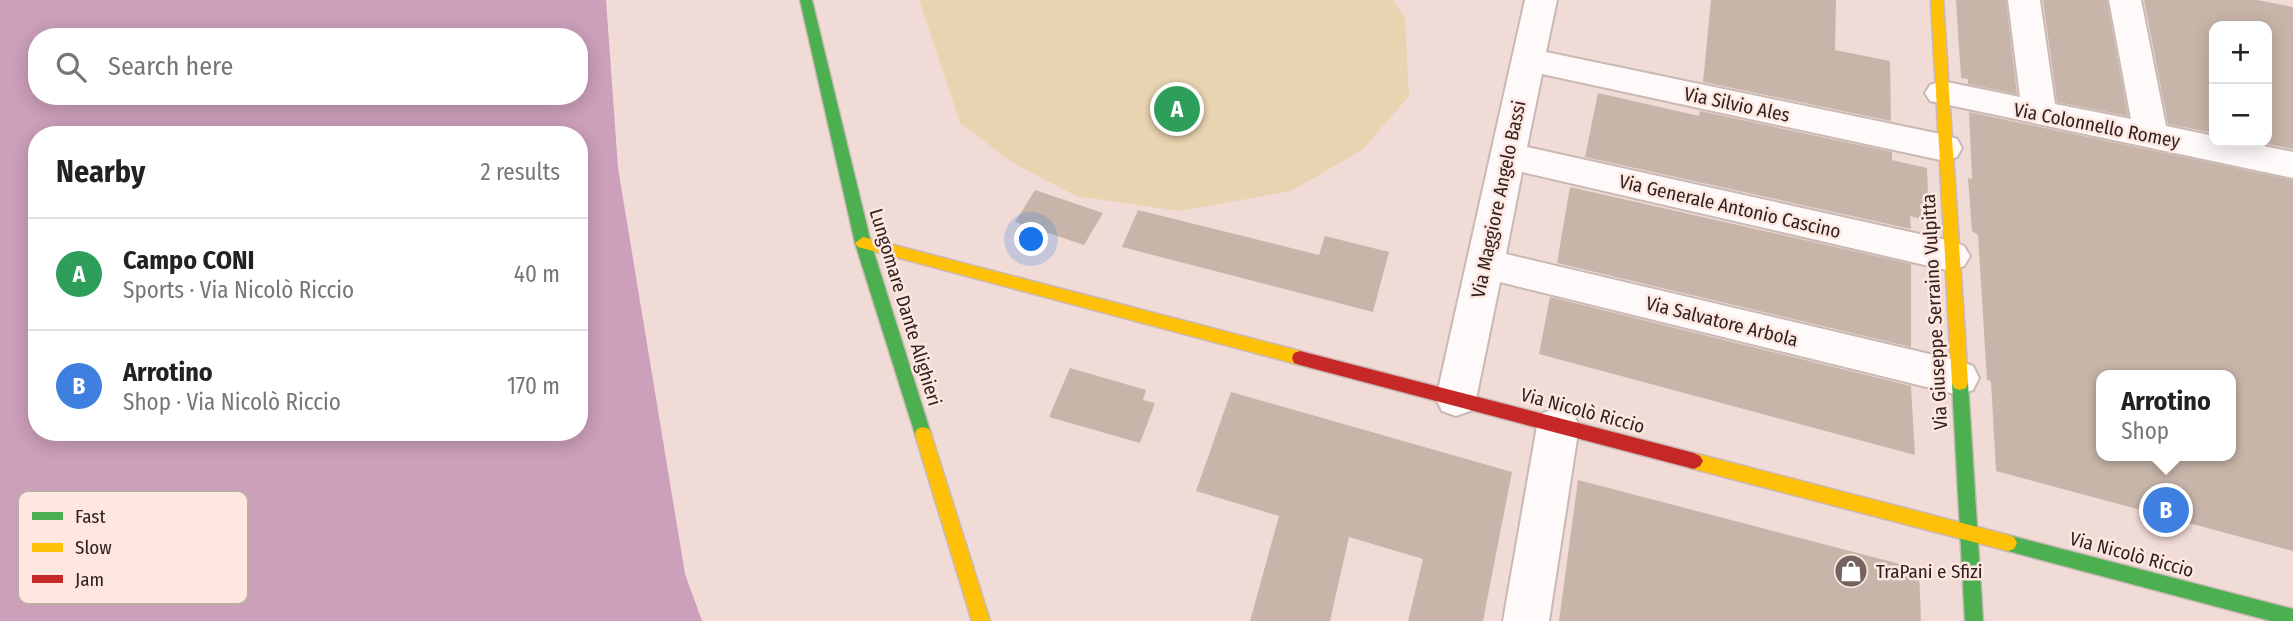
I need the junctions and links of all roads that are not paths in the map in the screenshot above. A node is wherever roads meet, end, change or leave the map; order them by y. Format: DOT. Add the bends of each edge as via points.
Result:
graph roads {
  1 [pos="806,0"];
  2 [pos="1541,0"];
  3 [pos="1937,0"];
  4 [pos="2024,0"];
  5 [pos="2125,0"];
  6 [pos="1528,60"];
  7 [pos="1942,93"];
  8 [pos="2039,113"];
  9 [pos="2151,136"];
  10 [pos="1945,148"];
  11 [pos="1508,156"];
  12 [pos="2293,165"];
  13 [pos="863,243"];
  14 [pos="1951,256"];
  15 [pos="1485,264"];
  16 [pos="1959,378"];
  17 [pos="1456,399"];
  18 [pos="1558,425"];
  19 [pos="1968,533"];
  20 [pos="2293,618"];
  21 [pos="981,621"];
  22 [pos="1526,621"];
  23 [pos="1974,621"];
  1 -- 13 [label="street, Lungomare Dante Alighieri"];
  2 -- 6 [label="street, Via Maggiore Angelo Bassi"];
  3 -- 7 [label="street, Via Giuseppe Serraino Vulpitta"];
  4 -- 8 [label="street"];
  5 -- 9 [label="street"];
  6 -- 10 [label="street, Via Silvio Ales"];
  6 -- 11 [label="street, Via Maggiore Angelo Bassi"];
  7 -- 8 [label="street, Via Colonnello Romey"];
  7 -- 10 [label="street, Via Giuseppe Serraino Vulpitta"];
  8 -- 9 [label="street, Via Colonnello Romey"];
  9 -- 12 [label="street, Via Colonnello Romey"];
  10 -- 14 [label="street, Via Giuseppe Serraino Vulpitta"];
  11 -- 14 [label="street, Via Generale Antonio Cascino"];
  11 -- 15 [label="street, Via Maggiore Angelo Bassi"];
  13 -- 17 [label="street, Via Nicolò Riccio"];
  13 -- 21 [label="street, Lungomare Dante Alighieri"];
  14 -- 16 [label="street, Via Giuseppe Serraino Vulpitta"];
  15 -- 16 [label="street, Via Salvatore Arbola"];
  15 -- 17 [label="street, Via Maggiore Angelo Bassi"];
  16 -- 19 [label="street, Via Giuseppe Serraino Vulpitta"];
  17 -- 18 [label="street, Via Nicolò Riccio"];
  18 -- 19 [label="street, Via Nicolò Riccio"];
  18 -- 22 [label="street"];
  19 -- 20 [label="street, Via Nicolò Riccio"];
  19 -- 23 [label="street, Via Giuseppe Serraino Vulpitta"];
}
